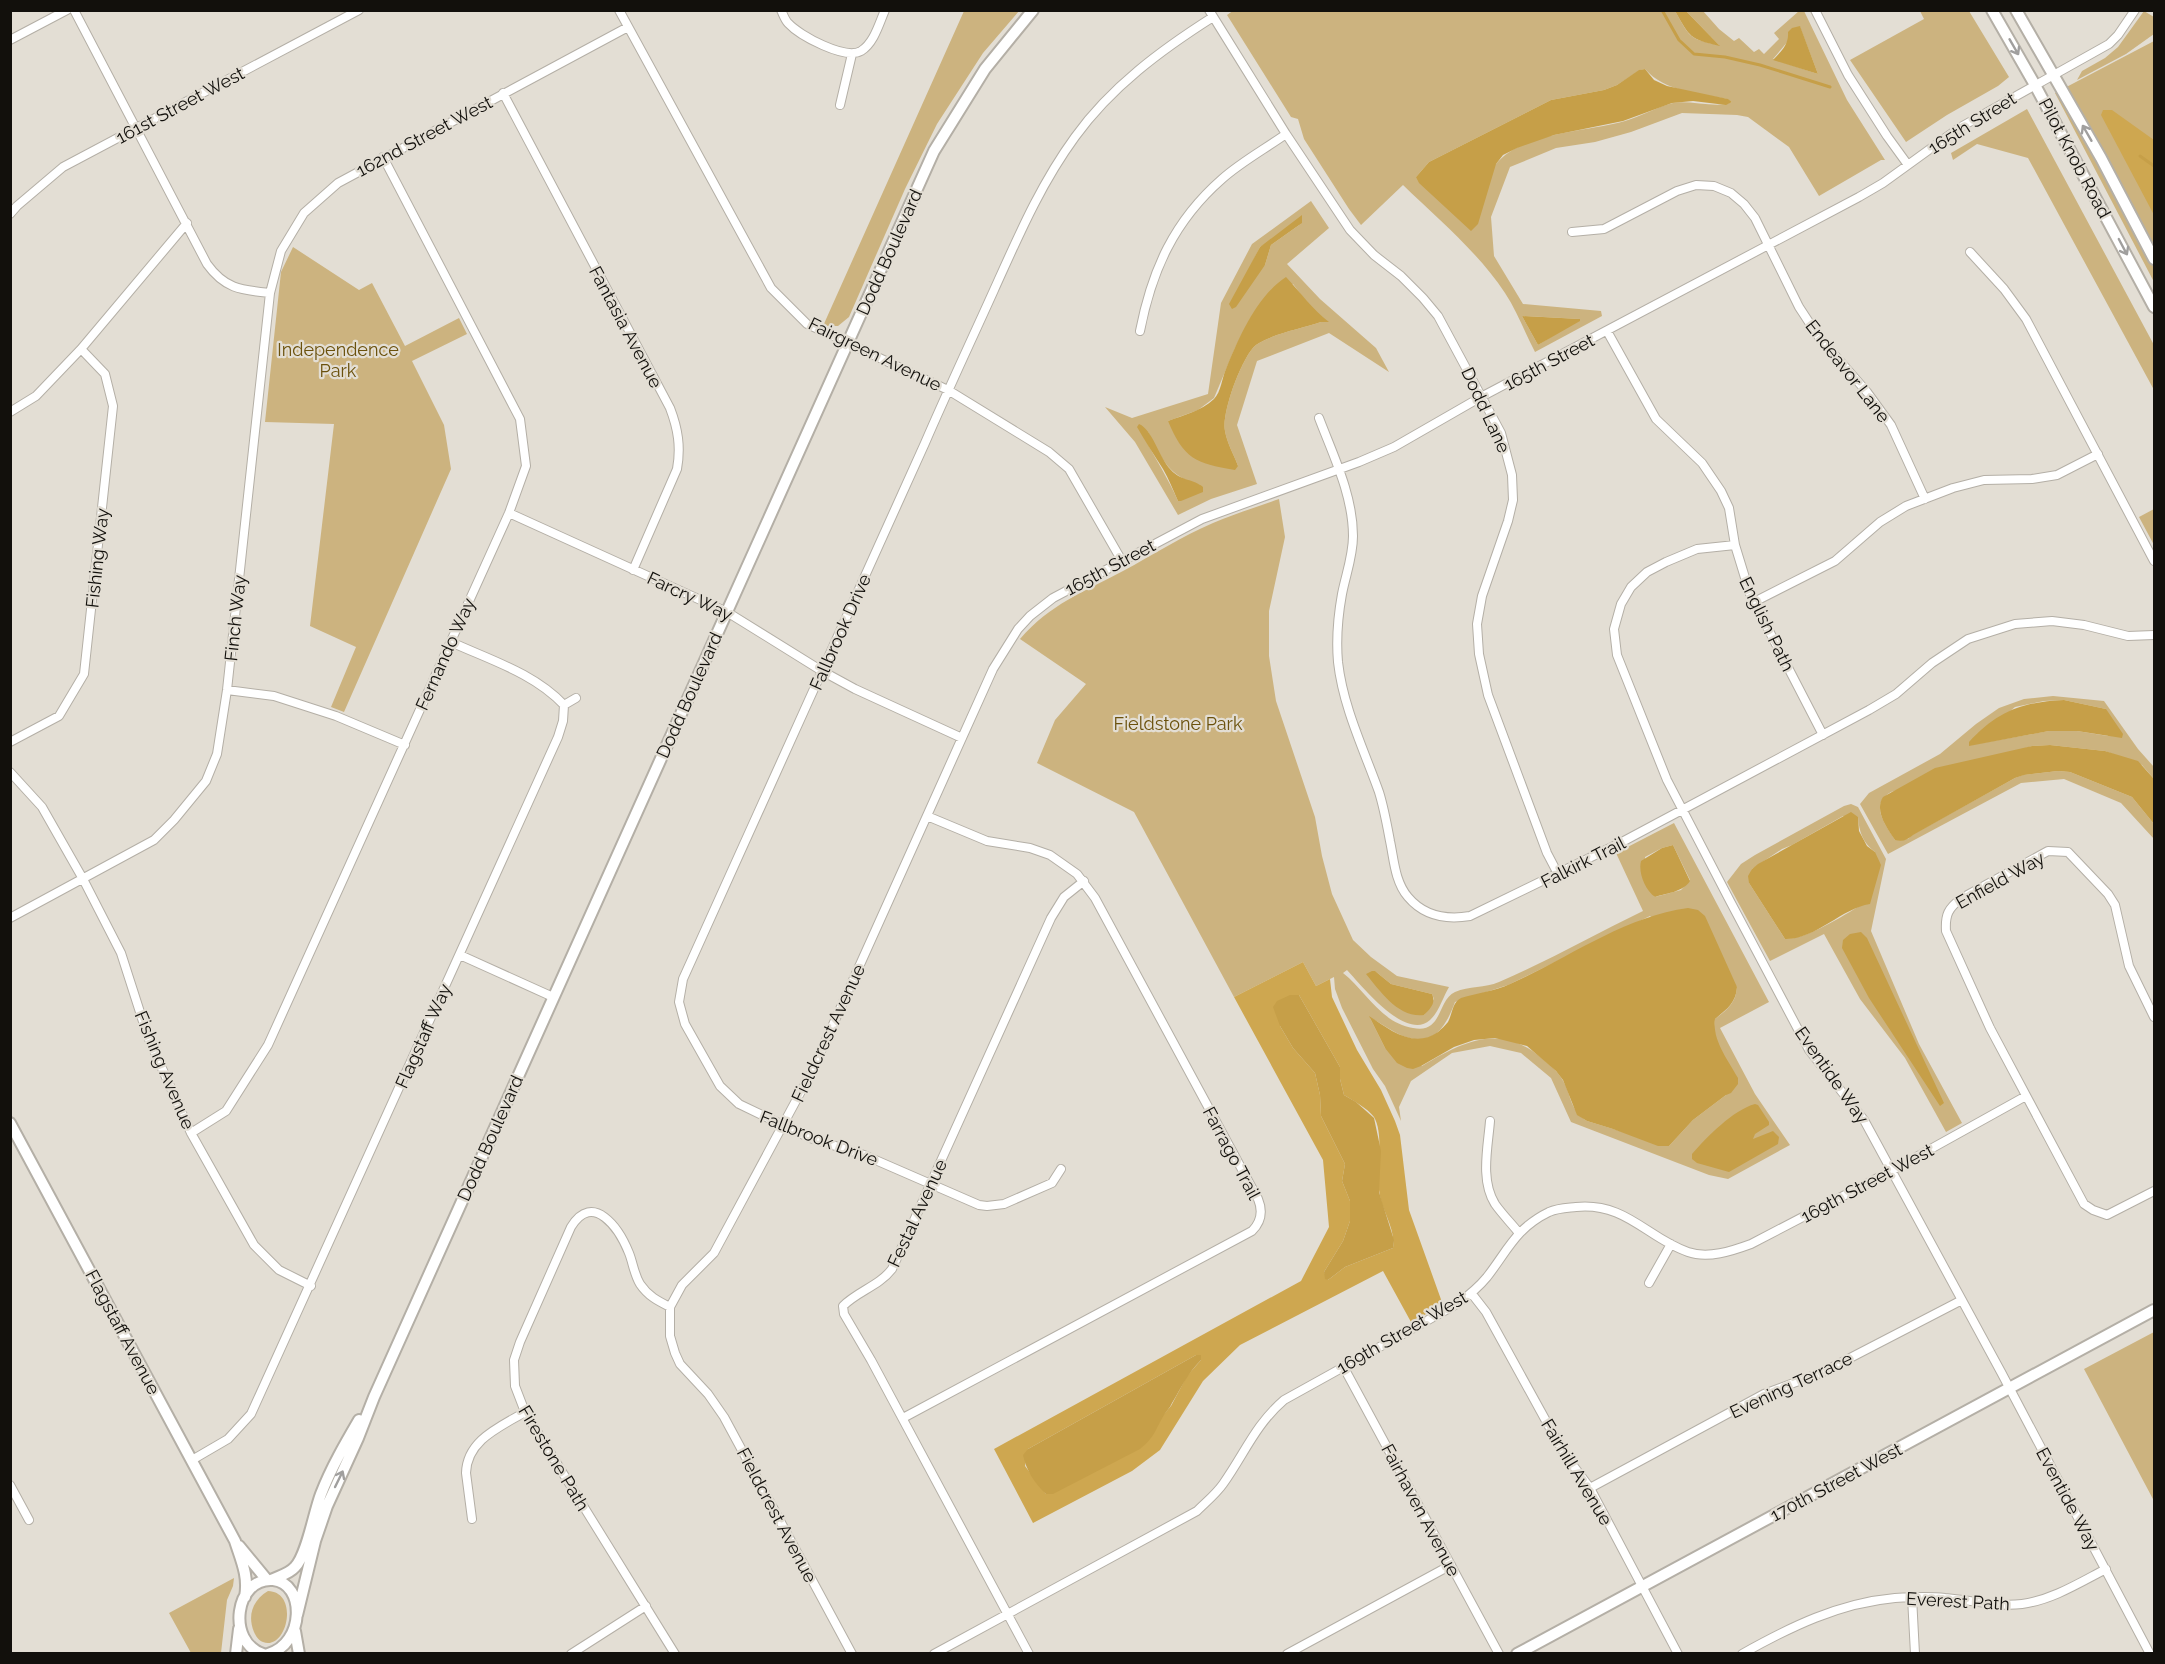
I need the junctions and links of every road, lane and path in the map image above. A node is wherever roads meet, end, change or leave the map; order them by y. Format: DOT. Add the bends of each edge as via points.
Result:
graph roads {
  1 [pos="67,10"];
  2 [pos="74,10"];
  3 [pos="359,10"];
  4 [pos="620,10"];
  5 [pos="781,10"];
  6 [pos="885,10"];
  7 [pos="1034,10"];
  8 [pos="1815,10"];
  9 [pos="1992,10"];
  10 [pos="2016,10"];
  11 [pos="2135,10"];
  12 [pos="1211,14"];
  13 [pos="628,27"];
  14 [pos="10,40"];
  15 [pos="852,54"];
  16 [pos="2053,75"];
  17 [pos="2036,84"];
  18 [pos="503,93"];
  19 [pos="840,105"];
  20 [pos="136,128"];
  21 [pos="1286,134"];
  22 [pos="383,157"];
  23 [pos="1908,165"];
  24 [pos="10,214"];
  25 [pos="187,224"];
  26 [pos="1572,232"];
  27 [pos="1768,245"];
  28 [pos="1970,252"];
  29 [pos="2154,259"];
  30 [pos="270,293"];
  31 [pos="2154,307"];
  32 [pos="1140,331"];
  33 [pos="1607,331"];
  34 [pos="848,344"];
  35 [pos="81,349"];
  36 [pos="948,390"];
  37 [pos="1481,397"];
  38 [pos="10,412"];
  39 [pos="1319,418"];
  40 [pos="2098,454"];
  41 [pos="1338,470"];
  42 [pos="1925,499"];
  43 [pos="509,513"];
  44 [pos="1736,545"];
  45 [pos="1122,561"];
  46 [pos="2154,561"];
  47 [pos="633,570"];
  48 [pos="1754,602"];
  49 [pos="727,612"];
  50 [pos="1030,616"];
  51 [pos="2154,635"];
  52 [pos="451,642"];
  53 [pos="822,671"];
  54 [pos="227,690"];
  55 [pos="576,698"];
  56 [pos="564,705"];
  57 [pos="1823,735"];
  58 [pos="962,738"];
  59 [pos="10,742"];
  60 [pos="405,745"];
  61 [pos="10,772"];
  62 [pos="1682,810"];
  63 [pos="927,816"];
  64 [pos="1558,874"];
  65 [pos="83,879"];
  66 [pos="1084,881"];
  67 [pos="10,918"];
  68 [pos="460,955"];
  69 [pos="553,997"];
  70 [pos="2154,1017"];
  71 [pos="2026,1096"];
  72 [pos="1490,1121"];
  73 [pos="10,1123"];
  74 [pos="783,1126"];
  75 [pos="191,1133"];
  76 [pos="1061,1169"];
  77 [pos="1891,1171"];
  78 [pos="931,1185"];
  79 [pos="2154,1191"];
  80 [pos="1519,1233"];
  81 [pos="1671,1244"];
  82 [pos="1649,1283"];
  83 [pos="311,1286"];
  84 [pos="1472,1293"];
  85 [pos="1962,1300"];
  86 [pos="670,1307"];
  87 [pos="2154,1310"];
  88 [pos="1343,1366"];
  89 [pos="2010,1388"];
  90 [pos="374,1397"];
  91 [pos="525,1412"];
  92 [pos="903,1418"];
  93 [pos="192,1460"];
  94 [pos="10,1485"];
  95 [pos="1590,1488"];
  96 [pos="472,1519"];
  97 [pos="29,1520"];
  98 [pos="235,1541"];
  99 [pos="1451,1565"];
  100 [pos="2106,1569"];
  101 [pos="269,1580"];
  102 [pos="1642,1586"];
  103 [pos="245,1597"];
  104 [pos="1912,1597"];
  105 [pos="646,1606"];
  106 [pos="1008,1614"];
  107 [pos="297,1615"];
  108 [pos="240,1626"];
  109 [pos="295,1631"];
  110 [pos="236,1653"];
  111 [pos="263,1653"];
  112 [pos="273,1653"];
  113 [pos="299,1653"];
  114 [pos="571,1653"];
  115 [pos="675,1653"];
  116 [pos="852,1653"];
  117 [pos="934,1653"];
  118 [pos="1029,1653"];
  119 [pos="1287,1653"];
  120 [pos="1499,1653"];
  121 [pos="1517,1653"];
  122 [pos="1678,1653"];
  123 [pos="1742,1653"];
  124 [pos="1915,1653"];
  125 [pos="2150,1653"];
  1 -- 14 [label="street"];
  2 -- 20 [label="street"];
  3 -- 20 [label="street, 161st Street West"];
  4 -- 13 [label="street, Fairgreen Avenue"];
  5 -- 15 [label="street" via="788,23 808,37 841,53"];
  6 -- 15 [label="street" via="872,40"];
  7 -- 34 [label="street, Dodd Boulevard" via="985,69 934,150"];
  8 -- 23 [label="street" via="1848,75"];
  9 -- 17 [label="street, Pilot Knob Road, one-way"];
  10 -- 16 [label="street, Pilot Knob Road"];
  11 -- 16 [label="street, 165th Street" via="2109,44"];
  12 -- 21 [label="street, Dodd Lane"];
  12 -- 36 [label="street, Fallbrook Drive" via="1137,70 1076,136 1026,218"];
  13 -- 18 [label="street, 162nd Street West"];
  13 -- 34 [label="street, Fairgreen Avenue" via="771,288 807,324"];
  15 -- 19 [label="street"];
  16 -- 17 [label="street, 165th Street"];
  29 -- 16 [label="street, Pilot Knob Road, one-way"];
  17 -- 23 [label="street, 165th Street" via="1959,128"];
  17 -- 31 [label="street, Pilot Knob Road, one-way"];
  18 -- 22 [label="street, 162nd Street West"];
  18 -- 47 [label="street, Fantasia Avenue" via="670,408 678,433 677,469"];
  20 -- 24 [label="street, 161st Street West" via="63,166"];
  20 -- 25 [label="street"];
  21 -- 32 [label="street" via="1223,178 1181,225 1152,280"];
  21 -- 37 [label="street, Dodd Lane" via="1350,230 1424,298 1438,316"];
  22 -- 30 [label="street, 162nd Street West" via="338,183 304,213 281,251"];
  22 -- 43 [label="street, Fernando Way" via="520,419 526,466"];
  23 -- 27 [label="street, 165th Street" via="1859,197"];
  25 -- 30 [label="street" via="207,264 223,281 244,290"];
  25 -- 35 [label="street"];
  26 -- 27 [label="street, Endeavor Lane" via="1604,229 1677,191 1696,185 1714,186 1744,204"];
  27 -- 33 [label="street, 165th Street"];
  27 -- 42 [label="street, Endeavor Lane" via="1818,336 1891,425"];
  28 -- 40 [label="street" via="2026,319"];
  30 -- 54 [label="street, Finch Way"];
  33 -- 37 [label="street, 165th Street"];
  33 -- 44 [label="street, English Path" via="1656,419 1702,463 1721,491 1729,508"];
  34 -- 36 [label="street, Fairgreen Avenue"];
  34 -- 49 [label="street, Dodd Boulevard"];
  35 -- 38 [label="street" via="36,396"];
  35 -- 59 [label="street, Fishing Way" via="105,375 113,406 84,674 59,716"];
  36 -- 45 [label="street, Fairgreen Avenue" via="1049,452 1069,470"];
  36 -- 53 [label="street, Fallbrook Drive"];
  37 -- 41 [label="street, 165th Street" via="1394,447"];
  37 -- 64 [label="street, Dodd Lane" via="1507,450 1513,500 1482,596 1477,624 1480,661 1488,695"];
  39 -- 41 [label="street, Falkirk Trail"];
  40 -- 42 [label="street" via="2058,475 1984,480"];
  40 -- 46 [label="street"];
  41 -- 45 [label="street, 165th Street" via="1217,512"];
  41 -- 64 [label="street, Falkirk Trail" via="1350,507 1353,536 1337,627 1338,662 1346,699 1380,795 1402,887 1414,903 1428,912 1454,919 1488,909"];
  42 -- 48 [label="street" via="1880,522 1835,561"];
  43 -- 47 [label="street, Farcry Way"];
  43 -- 52 [label="street, Fernando Way"];
  44 -- 48 [label="street, English Path"];
  44 -- 62 [label="street, Eventide Way" via="1697,549 1647,572 1621,604 1614,629 1617,655"];
  45 -- 50 [label="street, 165th Street" via="1053,598"];
  47 -- 49 [label="street, Farcry Way"];
  48 -- 57 [label="street, English Path"];
  49 -- 53 [label="street, Farcry Way"];
  49 -- 69 [label="street, Dodd Boulevard"];
  50 -- 58 [label="street, Fieldcrest Avenue" via="1000,655"];
  51 -- 57 [label="street, Falkirk Trail" via="2128,636 2052,621 2015,624 1968,639 1896,694"];
  52 -- 56 [label="street" via="538,682"];
  52 -- 60 [label="street, Fernando Way"];
  53 -- 58 [label="street, Farcry Way"];
  53 -- 74 [label="street, Fallbrook Drive" via="683,979 680,996 685,1024 720,1086 739,1104"];
  54 -- 60 [label="street" via="274,696"];
  54 -- 65 [label="street, Finch Way" via="217,754 206,781 154,840"];
  55 -- 56 [label="street"];
  56 -- 68 [label="street, Flagstaff Way" via="558,737"];
  57 -- 62 [label="street, Falkirk Trail"];
  58 -- 63 [label="street, Fieldcrest Avenue"];
  60 -- 75 [label="street, Fernando Way" via="268,1045 226,1111"];
  61 -- 65 [label="street, Fishing Avenue" via="42,807"];
  62 -- 64 [label="street, Falkirk Trail"];
  62 -- 77 [label="street, Eventide Way" via="1809,1050 1864,1120"];
  63 -- 66 [label="street, Farrago Trail" via="987,842 1040,851 1068,866"];
  63 -- 74 [label="street, Fieldcrest Avenue" via="813,1069"];
  65 -- 67 [label="street, Finch Way"];
  65 -- 75 [label="street, Fishing Avenue" via="121,953 148,1037"];
  66 -- 78 [label="street, Festal Avenue" via="1064,897 1051,918"];
  66 -- 92 [label="street, Farrago Trail" via="1258,1199 1260,1219 1252,1231"];
  68 -- 69 [label="street"];
  68 -- 83 [label="street, Flagstaff Way"];
  69 -- 90 [label="street, Dodd Boulevard"];
  70 -- 71 [label="street, Enfield Way" via="2129,966 2115,905 2068,852 2049,851 1962,898 1945,917 1946,931"];
  71 -- 77 [label="street, 169th Street West"];
  71 -- 79 [label="street, Enfield Way" via="2084,1204 2107,1215"];
  72 -- 80 [label="street" via="1486,1173 1489,1190"];
  73 -- 93 [label="street, Flagstaff Avenue"];
  74 -- 78 [label="street, Fallbrook Drive" via="864,1155"];
  74 -- 86 [label="street, Fieldcrest Avenue" via="714,1253 682,1285"];
  75 -- 83 [label="street, Fishing Avenue" via="254,1245 279,1269"];
  76 -- 78 [label="street, Fallbrook Drive" via="1052,1183 996,1206 971,1203"];
  77 -- 81 [label="street, 169th Street West" via="1729,1252 1690,1253"];
  77 -- 85 [label="street, Eventide Way"];
  78 -- 92 [label="street, Festal Avenue" via="892,1269 843,1306"];
  80 -- 81 [label="street, 169th Street West" via="1550,1212 1586,1206 1602,1208 1641,1224"];
  80 -- 84 [label="street, 169th Street West"];
  81 -- 82 [label="street"];
  83 -- 93 [label="street, Flagstaff Way" via="251,1414 228,1439"];
  84 -- 88 [label="street, 169th Street West"];
  84 -- 95 [label="street, Fairhill Avenue" via="1566,1456"];
  85 -- 89 [label="street, Eventide Way"];
  85 -- 95 [label="street, Evening Terrace" via="1823,1372 1764,1394"];
  86 -- 91 [label="street, Firestone Path" via="653,1298 641,1285 628,1251 610,1224 594,1211 582,1214 571,1227 514,1360 514,1386"];
  86 -- 116 [label="street, Fieldcrest Avenue" via="670,1336 680,1364 724,1417"];
  87 -- 89 [label="street, 170th Street West"];
  88 -- 99 [label="street, Fairhaven Avenue"];
  88 -- 106 [label="street, 169th Street West" via="1270,1412 1222,1486 1197,1511"];
  89 -- 100 [label="street, Eventide Way"];
  89 -- 102 [label="street, 170th Street West"];
  90 -- 101 [label="street, Dodd Boulevard" via="331,1471 313,1514 303,1554 289,1572"];
  107 -- 90 [label="street, Dodd Boulevard, one-way" via="327,1506"];
  91 -- 96 [label="street" via="472,1448 465,1473"];
  91 -- 105 [label="street, Firestone Path"];
  92 -- 106 [label="street, Festal Avenue"];
  93 -- 98 [label="street, Flagstaff Avenue"];
  94 -- 97 [label="street"];
  95 -- 102 [label="street, Fairhill Avenue"];
  98 -- 101 [label="street, Flagstaff Avenue"];
  98 -- 103 [label="street, Flagstaff Avenue" via="247,1575"];
  99 -- 119 [label="street"];
  99 -- 120 [label="street, Fairhaven Avenue"];
  100 -- 104 [label="street, Everest Path" via="2056,1595 2024,1604"];
  100 -- 125 [label="street, Eventide Way"];
  101 -- 103 [label="street, Dodd Boulevard"];
  101 -- 107 [label="street, Flagstaff Avenue" via="281,1582 290,1591"];
  102 -- 121 [label="street, 170th Street West"];
  102 -- 122 [label="street, Fairhill Avenue"];
  103 -- 108 [label="street, Flagstaff Avenue"];
  104 -- 123 [label="street, Everest Path" via="1863,1603 1813,1617"];
  104 -- 124 [label="street"];
  105 -- 114 [label="street"];
  105 -- 115 [label="street, Firestone Path"];
  106 -- 117 [label="street, 169th Street West"];
  106 -- 118 [label="street, Festal Avenue"];
  107 -- 109 [label="street, Dodd Boulevard"];
  108 -- 110 [label="street"];
  108 -- 111 [label="street" via="248,1643"];
  109 -- 112 [label="street"];
  109 -- 113 [label="street"];
}
